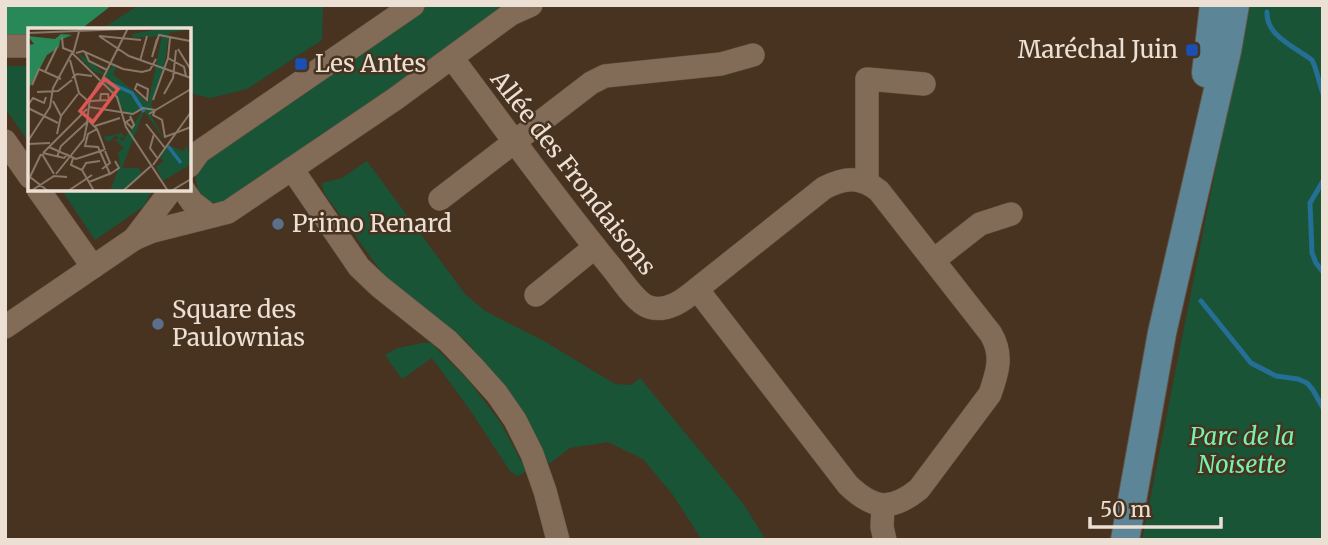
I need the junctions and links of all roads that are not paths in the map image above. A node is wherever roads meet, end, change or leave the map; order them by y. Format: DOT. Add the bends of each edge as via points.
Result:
graph roads {
  1 [pos="413,5"];
  2 [pos="1214,5"];
  3 [pos="1235,5"];
  4 [pos="1244,5"];
  5 [pos="518,8"];
  6 [pos="5,46"];
  7 [pos="28,46"];
  8 [pos="1227,51"];
  9 [pos="753,55"];
  10 [pos="452,58"];
  11 [pos="924,84"];
  12 [pos="5,141"];
  13 [pos="514,142"];
  14 [pos="192,153"];
  15 [pos="292,169"];
  16 [pos="28,174"];
  17 [pos="867,181"];
  18 [pos="39,191"];
  19 [pos="170,191"];
  20 [pos="184,191"];
  21 [pos="440,199"];
  22 [pos="1012,214"];
  23 [pos="210,216"];
  24 [pos="1186,228"];
  25 [pos="134,239"];
  26 [pos="595,247"];
  27 [pos="934,260"];
  28 [pos="93,267"];
  29 [pos="697,289"];
  30 [pos="536,295"];
  31 [pos="5,327"];
  32 [pos="883,506"];
  33 [pos="558,540"];
  34 [pos="885,540"];
  35 [pos="1125,540"];
  1 -- 14 [label="street"];
  2 -- 24 [label="main road"];
  3 -- 8 [label="main road"];
  4 -- 8 [label="main road"];
  5 -- 10 [label="street"];
  6 -- 7 [label="street"];
  8 -- 24 [label="main road"];
  9 -- 13 [label="street" via="721,64 605,76"];
  10 -- 13 [label="street, Allée des Frondaisons"];
  10 -- 15 [label="street"];
  11 -- 17 [label="street" via="867,79"];
  12 -- 16 [label="street"];
  13 -- 21 [label="street"];
  13 -- 26 [label="street, Allée des Frondaisons"];
  15 -- 23 [label="street" via="228,212"];
  15 -- 33 [label="street" via="359,267 448,341 497,394 532,454"];
  17 -- 27 [label="street"];
  17 -- 29 [label="street, Allée des Frondaisons" via="836,182 824,188"];
  18 -- 28 [label="street"];
  19 -- 25 [label="street"];
  20 -- 23 [label="street"];
  22 -- 27 [label="street" via="980,223"];
  23 -- 25 [label="street"];
  24 -- 35 [label="main road"];
  25 -- 28 [label="street"];
  26 -- 29 [label="street, Allée des Frondaisons" via="648,307 675,305"];
  26 -- 30 [label="street"];
  27 -- 32 [label="street" via="991,334 999,352 998,366 989,394 919,489 909,498"];
  28 -- 31 [label="street"];
  29 -- 32 [label="street" via="848,485 870,503"];
  32 -- 34 [label="street"];
}
